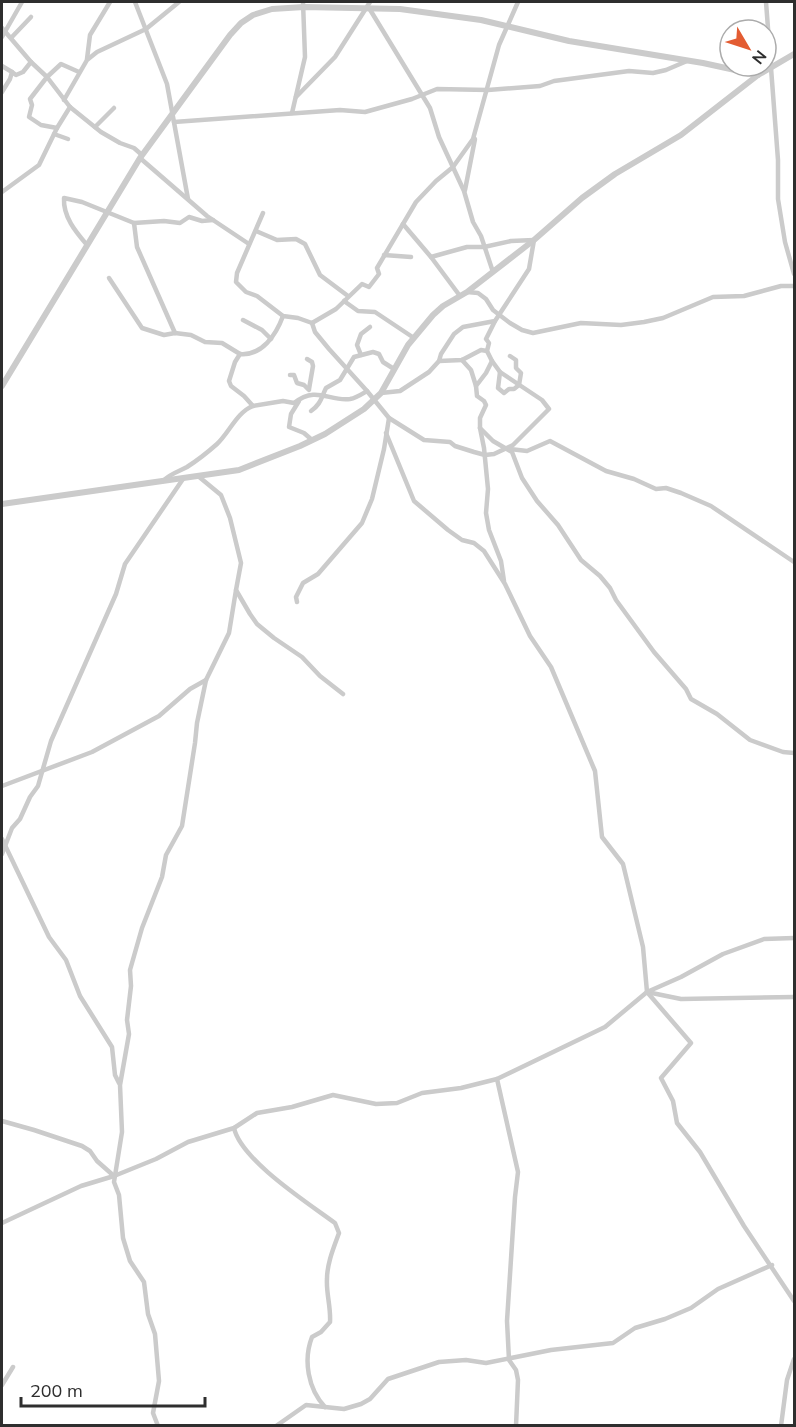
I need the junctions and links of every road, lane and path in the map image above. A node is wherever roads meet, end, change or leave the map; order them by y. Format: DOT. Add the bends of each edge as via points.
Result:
graph roads {
  1 [pos="22,2"];
  2 [pos="110,2"];
  3 [pos="135,2"];
  4 [pos="179,2"];
  5 [pos="518,2"];
  6 [pos="766,2"];
  7 [pos="304,4"];
  8 [pos="369,6"];
  9 [pos="31,17"];
  10 [pos="767,18"];
  11 [pos="507,27"];
  12 [pos="146,29"];
  13 [pos="3,32"];
  14 [pos="11,38"];
  15 [pos="794,55"];
  16 [pos="87,60"];
  17 [pos="687,61"];
  18 [pos="30,62"];
  19 [pos="778,64"];
  20 [pos="2,66"];
  21 [pos="718,67"];
  22 [pos="12,72"];
  23 [pos="79,72"];
  24 [pos="47,77"];
  25 [pos="754,78"];
  26 [pos="771,78"];
  27 [pos="487,90"];
  28 [pos="2,92"];
  29 [pos="422,95"];
  30 [pos="296,97"];
  31 [pos="64,100"];
  32 [pos="70,107"];
  33 [pos="114,108"];
  34 [pos="173,113"];
  35 [pos="292,113"];
  36 [pos="174,122"];
  37 [pos="95,127"];
  38 [pos="57,128"];
  39 [pos="477,128"];
  40 [pos="54,134"];
  41 [pos="68,139"];
  42 [pos="141,156"];
  43 [pos="453,167"];
  44 [pos="464,191"];
  45 [pos="2,192"];
  46 [pos="188,199"];
  47 [pos="108,211"];
  48 [pos="263,213"];
  49 [pos="213,220"];
  50 [pos="134,223"];
  51 [pos="403,224"];
  52 [pos="256,231"];
  53 [pos="534,240"];
  54 [pos="249,244"];
  55 [pos="87,245"];
  56 [pos="484,248"];
  57 [pos="384,255"];
  58 [pos="411,257"];
  59 [pos="431,257"];
  60 [pos="493,272"];
  61 [pos="795,274"];
  62 [pos="109,278"];
  63 [pos="795,286"];
  64 [pos="467,292"];
  65 [pos="460,296"];
  66 [pos="346,298"];
  67 [pos="499,314"];
  68 [pos="284,316"];
  69 [pos="243,320"];
  70 [pos="495,321"];
  71 [pos="312,322"];
  72 [pos="370,327"];
  73 [pos="175,333"];
  74 [pos="414,338"];
  75 [pos="271,339"];
  76 [pos="487,351"];
  77 [pos="240,354"];
  78 [pos="361,355"];
  79 [pos="510,356"];
  80 [pos="307,359"];
  81 [pos="462,360"];
  82 [pos="440,361"];
  83 [pos="492,361"];
  84 [pos="347,369"];
  85 [pos="394,369"];
  86 [pos="500,372"];
  87 [pos="290,375"];
  88 [pos="519,385"];
  89 [pos="2,386"];
  90 [pos="476,386"];
  91 [pos="309,389"];
  92 [pos="368,391"];
  93 [pos="381,393"];
  94 [pos="312,395"];
  95 [pos="323,395"];
  96 [pos="300,398"];
  97 [pos="375,400"];
  98 [pos="253,406"];
  99 [pos="310,411"];
  100 [pos="389,418"];
  101 [pos="480,428"];
  102 [pos="386,434"];
  103 [pos="312,440"];
  104 [pos="507,449"];
  105 [pos="485,455"];
  106 [pos="198,476"];
  107 [pos="183,479"];
  108 [pos="163,482"];
  109 [pos="2,504"];
  110 [pos="795,562"];
  111 [pos="505,584"];
  112 [pos="236,590"];
  113 [pos="297,602"];
  114 [pos="206,680"];
  115 [pos="343,694"];
  116 [pos="795,753"];
  117 [pos="43,772"];
  118 [pos="2,786"];
  119 [pos="2,839"];
  120 [pos="4,846"];
  121 [pos="2,854"];
  122 [pos="795,938"];
  123 [pos="646,992"];
  124 [pos="795,997"];
  125 [pos="497,1079"];
  126 [pos="120,1085"];
  127 [pos="2,1121"];
  128 [pos="234,1128"];
  129 [pos="114,1176"];
  130 [pos="2,1223"];
  131 [pos="772,1266"];
  132 [pos="795,1301"];
  133 [pos="795,1359"];
  134 [pos="509,1360"];
  135 [pos="13,1367"];
  136 [pos="2,1385"];
  137 [pos="326,1407"];
  138 [pos="158,1425"];
  139 [pos="276,1425"];
  140 [pos="516,1425"];
  141 [pos="781,1425"];
  1 -- 13 [label="street"];
  2 -- 16 [label="street" via="90,35"];
  3 -- 12 [label="street"];
  4 -- 12 [label="street"];
  5 -- 11 [label="street"];
  6 -- 10 [label="street"];
  7 -- 8 [label="street"];
  7 -- 30 [label="street" via="305,57"];
  7 -- 34 [label="street" via="272,9 241,23"];
  8 -- 11 [label="street" via="481,20"];
  8 -- 29 [label="street"];
  8 -- 30 [label="street" via="335,57"];
  9 -- 14 [label="street"];
  11 -- 17 [label="street"];
  11 -- 27 [label="street"];
  12 -- 16 [label="street"];
  12 -- 34 [label="street" via="167,84"];
  13 -- 14 [label="street"];
  14 -- 18 [label="street"];
  15 -- 19 [label="street"];
  16 -- 23 [label="street"];
  17 -- 21 [label="street"];
  17 -- 27 [label="street" via="653,73 629,71 540,86"];
  18 -- 22 [label="street" via="20,75"];
  18 -- 24 [label="street"];
  20 -- 22 [label="street"];
  22 -- 28 [label="street"];
  23 -- 24 [label="street" via="62,64"];
  23 -- 31 [label="street"];
  24 -- 31 [label="street"];
  24 -- 38 [label="street" via="30,99 29,117 41,125"];
  25 -- 53 [label="street" via="681,135 586,194"];
  26 -- 61 [label="street" via="780,220"];
  27 -- 29 [label="street" via="437,89"];
  27 -- 39 [label="street"];
  29 -- 35 [label="street" via="365,112"];
  29 -- 43 [label="street"];
  30 -- 35 [label="street"];
  31 -- 32 [label="street"];
  32 -- 37 [label="street"];
  32 -- 38 [label="street"];
  33 -- 37 [label="street"];
  34 -- 36 [label="street"];
  34 -- 42 [label="street"];
  35 -- 36 [label="street"];
  36 -- 46 [label="street"];
  37 -- 42 [label="street" via="134,148"];
  38 -- 40 [label="street"];
  39 -- 43 [label="street"];
  39 -- 44 [label="street"];
  40 -- 41 [label="street"];
  40 -- 45 [label="street" via="39,165"];
  42 -- 46 [label="street"];
  42 -- 47 [label="street"];
  43 -- 44 [label="street"];
  43 -- 51 [label="street" via="416,202"];
  44 -- 56 [label="street"];
  46 -- 49 [label="street"];
  47 -- 50 [label="street"];
  47 -- 55 [label="street"];
  47 -- 55 [label="street" via="64,198 71,226"];
  48 -- 52 [label="street"];
  49 -- 50 [label="street" via="189,217 180,223"];
  49 -- 54 [label="street"];
  50 -- 73 [label="street" via="137,247"];
  51 -- 57 [label="street"];
  51 -- 59 [label="street"];
  52 -- 54 [label="street"];
  52 -- 66 [label="street" via="277,240 296,239 305,244 320,275"];
  53 -- 56 [label="street"];
  53 -- 60 [label="street"];
  53 -- 67 [label="street" via="529,268"];
  54 -- 68 [label="street" via="236,282"];
  55 -- 89 [label="street"];
  56 -- 59 [label="street" via="467,247"];
  56 -- 60 [label="street"];
  57 -- 58 [label="street"];
  57 -- 66 [label="street" via="377,268 379,274 369,287 362,284"];
  59 -- 65 [label="street"];
  60 -- 64 [label="street"];
  62 -- 73 [label="street" via="142,328 165,335"];
  63 -- 67 [label="street" via="744,296 713,297 663,318 621,325 581,323 533,333"];
  64 -- 65 [label="street"];
  64 -- 67 [label="street" via="481,295"];
  65 -- 74 [label="street" via="433,315"];
  66 -- 71 [label="street" via="336,309"];
  66 -- 74 [label="street" via="358,311 375,312"];
  67 -- 70 [label="street"];
  68 -- 71 [label="street"];
  68 -- 75 [label="street"];
  69 -- 75 [label="street"];
  70 -- 76 [label="street" via="486,339"];
  70 -- 82 [label="street" via="463,327 454,334"];
  71 -- 84 [label="street" via="315,332"];
  72 -- 78 [label="street" via="357,345"];
  73 -- 77 [label="street" via="222,344"];
  74 -- 85 [label="street"];
  75 -- 77 [label="street" via="262,348"];
  76 -- 81 [label="street"];
  76 -- 83 [label="street"];
  77 -- 98 [label="street" via="229,381"];
  78 -- 84 [label="street" via="351,360"];
  78 -- 85 [label="street" via="379,354"];
  79 -- 88 [label="street" via="521,373"];
  80 -- 91 [label="street" via="313,366"];
  81 -- 82 [label="street"];
  81 -- 90 [label="street" via="471,370"];
  82 -- 93 [label="street" via="400,391"];
  83 -- 86 [label="street"];
  83 -- 90 [label="street"];
  84 -- 92 [label="street"];
  84 -- 95 [label="street"];
  85 -- 93 [label="street"];
  86 -- 88 [label="street"];
  86 -- 88 [label="street" via="500,392"];
  87 -- 91 [label="street"];
  88 -- 104 [label="street" via="549,409"];
  90 -- 101 [label="street" via="477,396 486,402"];
  91 -- 94 [label="street"];
  92 -- 95 [label="street" via="347,399"];
  92 -- 97 [label="street"];
  93 -- 97 [label="street"];
  94 -- 95 [label="street"];
  94 -- 96 [label="street"];
  95 -- 99 [label="street"];
  96 -- 98 [label="street" via="294,403"];
  96 -- 103 [label="street" via="289,427"];
  97 -- 100 [label="street"];
  97 -- 103 [label="street"];
  98 -- 108 [label="street" via="206,454"];
  100 -- 102 [label="street"];
  100 -- 105 [label="street" via="424,440 450,442"];
  101 -- 104 [label="street"];
  101 -- 105 [label="street"];
  102 -- 111 [label="street" via="414,501 462,540 484,551"];
  102 -- 113 [label="street" via="372,499 362,523 318,574 303,584"];
  103 -- 106 [label="street" via="239,470"];
  104 -- 105 [label="street"];
  104 -- 110 [label="street" via="527,451 550,441 606,471 711,506"];
  104 -- 116 [label="street" via="537,501 581,560 605,582 691,699 750,740"];
  105 -- 111 [label="street" via="488,522"];
  106 -- 107 [label="street"];
  106 -- 112 [label="street" via="220,495 230,518 241,563"];
  107 -- 108 [label="street"];
  107 -- 117 [label="street" via="125,564 116,594 51,741"];
  108 -- 109 [label="street"];
  111 -- 123 [label="street" via="530,636 551,667 595,771 602,837 623,864 644,947"];
  112 -- 114 [label="street" via="229,633"];
  112 -- 115 [label="street" via="257,624"];
  114 -- 117 [label="street" via="159,716 92,752"];
  114 -- 126 [label="street" via="182,826 166,855 130,970 129,1034"];
  117 -- 118 [label="street"];
  117 -- 120 [label="street"];
  119 -- 120 [label="street"];
  120 -- 121 [label="street"];
  120 -- 126 [label="street" via="49,937 66,960 80,996 112,1047"];
  122 -- 123 [label="street" via="764,939"];
  123 -- 124 [label="street" via="681,999"];
  123 -- 125 [label="street" via="605,1027"];
  123 -- 131 [label="street" via="691,1042 661,1078 673,1101 677,1123 700,1152"];
  125 -- 128 [label="street" via="422,1093 398,1103 376,1104 333,1095 257,1113"];
  125 -- 134 [label="street" via="518,1172 507,1321"];
  126 -- 129 [label="street" via="122,1132"];
  127 -- 129 [label="street" via="82,1146"];
  128 -- 129 [label="street" via="188,1142"];
  128 -- 137 [label="street" via="236,1137 262,1167 335,1223 339,1233 327,1279 330,1322 312,1337 307,1349 309,1378 317,1398"];
  129 -- 130 [label="street" via="81,1186"];
  129 -- 138 [label="street" via="123,1238 130,1261 144,1282 155,1334 159,1381 153,1413"];
  131 -- 132 [label="street"];
  131 -- 134 [label="street" via="718,1289 691,1308 635,1328 613,1343 551,1350"];
  133 -- 141 [label="street" via="787,1380"];
  134 -- 137 [label="street" via="439,1362 388,1379 361,1404 344,1409"];
  134 -- 140 [label="street" via="518,1380"];
  135 -- 136 [label="street"];
  137 -- 139 [label="street" via="306,1405"];
}
